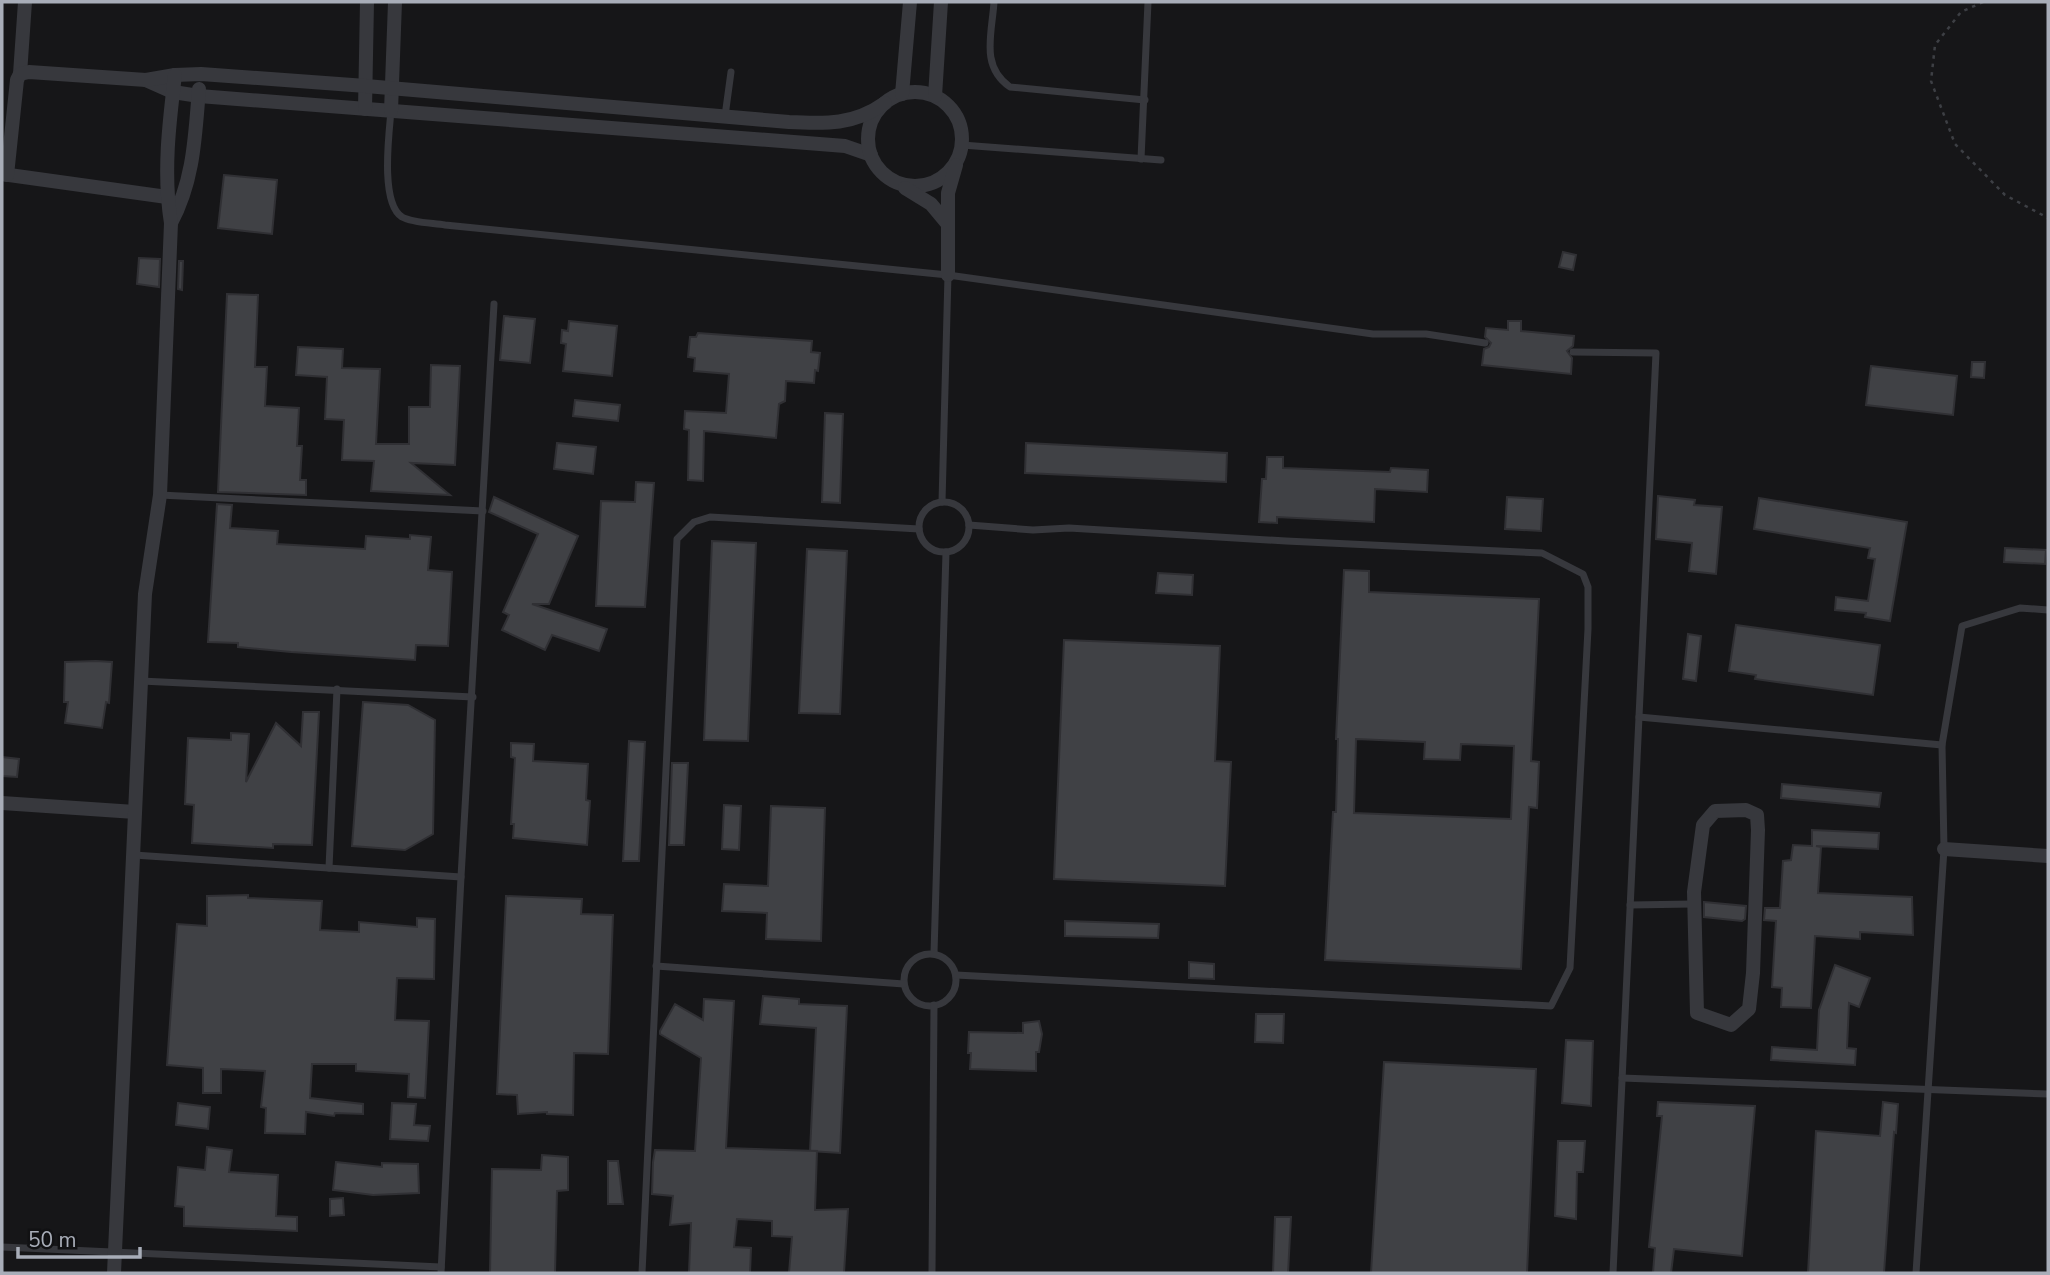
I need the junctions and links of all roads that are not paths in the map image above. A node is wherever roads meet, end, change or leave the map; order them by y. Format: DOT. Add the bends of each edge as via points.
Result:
graph roads {
  1 [pos="25,2"];
  2 [pos="367,2"];
  3 [pos="395,2"];
  4 [pos="910,2"];
  5 [pos="941,2"];
  6 [pos="994,2"];
  7 [pos="1148,2"];
  8 [pos="731,72"];
  9 [pos="20,74"];
  10 [pos="201,74"];
  11 [pos="175,75"];
  12 [pos="146,80"];
  13 [pos="366,86"];
  14 [pos="392,89"];
  15 [pos="173,92"];
  16 [pos="902,94"];
  17 [pos="199,96"];
  18 [pos="935,96"];
  19 [pos="1146,100"];
  20 [pos="885,103"];
  21 [pos="365,109"];
  22 [pos="391,111"];
  23 [pos="725,116"];
  24 [pos="962,145"];
  25 [pos="870,155"];
  26 [pos="1141,159"];
  27 [pos="1161,160"];
  28 [pos="957,161"];
  29 [pos="4,175"];
  30 [pos="899,184"];
  31 [pos="167,197"];
  32 [pos="946,222"];
  33 [pos="171,223"];
  34 [pos="948,275"];
  35 [pos="494,304"];
  36 [pos="1485,342"];
  37 [pos="1573,352"];
  38 [pos="160,495"];
  39 [pos="942,502"];
  40 [pos="483,511"];
  41 [pos="969,525"];
  42 [pos="919,529"];
  43 [pos="946,552"];
  44 [pos="2048,610"];
  45 [pos="141,681"];
  46 [pos="337,690"];
  47 [pos="473,697"];
  48 [pos="1639,717"];
  49 [pos="1942,745"];
  50 [pos="2,803"];
  51 [pos="135,812"];
  52 [pos="1944,849"];
  53 [pos="133,855"];
  54 [pos="2048,856"];
  55 [pos="329,868"];
  56 [pos="461,877"];
  57 [pos="1693,904"];
  58 [pos="1630,905"];
  59 [pos="934,953"];
  60 [pos="656,966"];
  61 [pos="956,975"];
  62 [pos="904,984"];
  63 [pos="934,1005"];
  64 [pos="1622,1078"];
  65 [pos="1929,1089"];
  66 [pos="2048,1094"];
  67 [pos="2,1247"];
  68 [pos="115,1253"];
  69 [pos="441,1270"];
  70 [pos="114,1273"];
  71 [pos="642,1273"];
  72 [pos="932,1273"];
  73 [pos="1613,1273"];
  74 [pos="1916,1273"];
  1 -- 9 [label="street"];
  2 -- 13 [label="street"];
  3 -- 14 [label="street"];
  4 -- 16 [label="street"];
  5 -- 18 [label="street"];
  6 -- 19 [label="lane" via="990,62 1010,87"];
  7 -- 19 [label="lane"];
  8 -- 23 [label="lane"];
  9 -- 12 [label="street"];
  9 -- 29 [label="street"];
  10 -- 11 [label="street"];
  10 -- 13 [label="street"];
  10 -- 17 [label="street"];
  11 -- 12 [label="street"];
  11 -- 15 [label="street"];
  12 -- 15 [label="street"];
  13 -- 14 [label="street"];
  13 -- 21 [label="street"];
  14 -- 22 [label="street"];
  14 -- 23 [label="street"];
  15 -- 17 [label="street"];
  15 -- 31 [label="street"];
  16 -- 18 [label="street"];
  16 -- 20 [label="street"];
  17 -- 21 [label="street"];
  17 -- 33 [label="street" via="188,183"];
  18 -- 24 [label="street" via="958,120"];
  19 -- 26 [label="lane"];
  20 -- 23 [label="street" via="860,118 820,123"];
  20 -- 25 [label="street" via="869,130"];
  21 -- 22 [label="street"];
  22 -- 25 [label="street" via="845,146"];
  22 -- 34 [label="lane" via="389,192 403,217 445,225"];
  24 -- 26 [label="lane"];
  24 -- 28 [label="street"];
  25 -- 30 [label="street" via="878,170"];
  26 -- 27 [label="lane"];
  28 -- 30 [label="street" via="932,183 916,187"];
  28 -- 32 [label="street" via="947,193"];
  29 -- 31 [label="street"];
  30 -- 32 [label="street" via="931,204"];
  31 -- 33 [label="street"];
  32 -- 34 [label="street"];
  33 -- 38 [label="street"];
  34 -- 36 [label="lane" via="1373,334 1426,334"];
  34 -- 39 [label="lane"];
  35 -- 40 [label="lane"];
  37 -- 48 [label="lane" via="1656,353"];
  38 -- 40 [label="lane"];
  38 -- 45 [label="street" via="145,594"];
  39 -- 41 [label="lane" via="963,511"];
  39 -- 42 [label="lane" via="927,508"];
  40 -- 47 [label="lane"];
  41 -- 43 [label="lane" via="965,540"];
  41 -- 61 [label="lane" via="1542,554 1583,574 1588,587 1588,629 1570,968 1551,1006"];
  42 -- 43 [label="lane" via="925,544"];
  42 -- 60 [label="lane" via="710,517 694,522 677,539"];
  43 -- 59 [label="lane"];
  44 -- 49 [label="lane" via="2020,608 1962,626"];
  45 -- 46 [label="lane"];
  45 -- 51 [label="street"];
  46 -- 47 [label="lane"];
  46 -- 55 [label="lane"];
  47 -- 56 [label="lane"];
  48 -- 49 [label="lane"];
  48 -- 58 [label="lane"];
  49 -- 52 [label="lane"];
  50 -- 51 [label="street"];
  51 -- 53 [label="street"];
  52 -- 54 [label="street"];
  52 -- 65 [label="lane"];
  53 -- 55 [label="lane"];
  53 -- 68 [label="street"];
  55 -- 56 [label="lane"];
  56 -- 69 [label="lane"];
  57 -- 57 [label="street" via="1697,1013 1731,1026 1749,1009 1751,997 1757,815 1746,810 1715,811 1703,825"];
  57 -- 58 [label="lane"];
  58 -- 64 [label="lane"];
  59 -- 61 [label="lane" via="949,961"];
  59 -- 62 [label="lane" via="918,956 906,968"];
  60 -- 62 [label="lane"];
  60 -- 71 [label="lane"];
  61 -- 63 [label="lane" via="953,992"];
  62 -- 63 [label="lane" via="911,998 925,1006"];
  63 -- 72 [label="lane"];
  64 -- 65 [label="lane"];
  64 -- 73 [label="lane"];
  65 -- 66 [label="lane"];
  65 -- 74 [label="lane"];
  67 -- 68 [label="lane"];
  68 -- 69 [label="lane"];
  68 -- 70 [label="street"];
}
